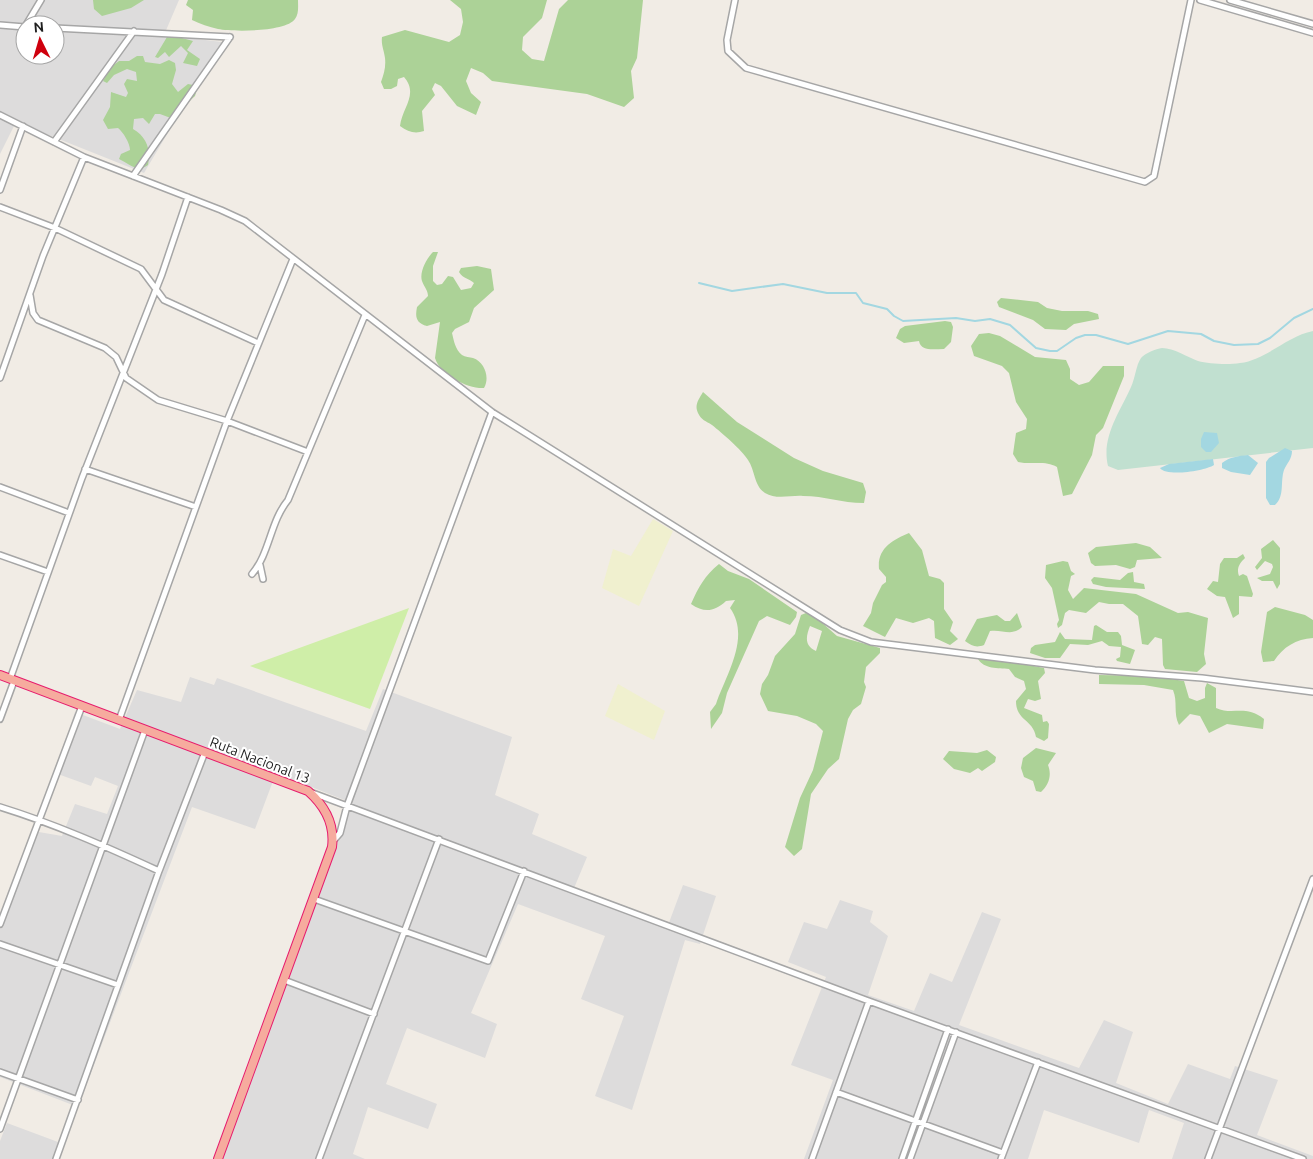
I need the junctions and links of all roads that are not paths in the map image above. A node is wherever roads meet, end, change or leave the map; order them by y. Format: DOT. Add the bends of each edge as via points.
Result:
graph roads {
  1 [pos="41,0"];
  2 [pos="736,0"];
  3 [pos="1191,0"];
  4 [pos="1200,0"];
  5 [pos="1230,0"];
  6 [pos="32,15"];
  7 [pos="1313,24"];
  8 [pos="0,25"];
  9 [pos="15,26"];
  10 [pos="65,29"];
  11 [pos="134,32"];
  12 [pos="1313,33"];
  13 [pos="0,115"];
  14 [pos="23,126"];
  15 [pos="54,142"];
  16 [pos="84,157"];
  17 [pos="133,176"];
  18 [pos="0,190"];
  19 [pos="188,197"];
  20 [pos="0,206"];
  21 [pos="55,228"];
  22 [pos="293,258"];
  23 [pos="155,287"];
  24 [pos="30,294"];
  25 [pos="365,314"];
  26 [pos="258,343"];
  27 [pos="123,370"];
  28 [pos="0,378"];
  29 [pos="492,412"];
  30 [pos="226,421"];
  31 [pos="308,452"];
  32 [pos="85,470"];
  33 [pos="0,487"];
  34 [pos="196,507"];
  35 [pos="69,512"];
  36 [pos="0,555"];
  37 [pos="260,565"];
  38 [pos="48,572"];
  39 [pos="252,574"];
  40 [pos="263,579"];
  41 [pos="0,675"];
  42 [pos="12,680"];
  43 [pos="1313,692"];
  44 [pos="82,706"];
  45 [pos="0,719"];
  46 [pos="119,720"];
  47 [pos="144,730"];
  48 [pos="205,752"];
  49 [pos="308,791"];
  50 [pos="347,806"];
  51 [pos="0,808"];
  52 [pos="39,819"];
  53 [pos="439,840"];
  54 [pos="333,841"];
  55 [pos="102,844"];
  56 [pos="159,871"];
  57 [pos="524,871"];
  58 [pos="1313,879"];
  59 [pos="314,899"];
  60 [pos="0,924"];
  61 [pos="406,930"];
  62 [pos="0,944"];
  63 [pos="60,964"];
  64 [pos="284,980"];
  65 [pos="118,986"];
  66 [pos="869,1001"];
  67 [pos="374,1014"];
  68 [pos="948,1030"];
  69 [pos="956,1032"];
  70 [pos="1038,1062"];
  71 [pos="0,1072"];
  72 [pos="18,1079"];
  73 [pos="836,1092"];
  74 [pos="78,1100"];
  75 [pos="916,1121"];
  76 [pos="923,1124"];
  77 [pos="1219,1128"];
  78 [pos="0,1129"];
  79 [pos="1003,1153"];
  80 [pos="56,1159"];
  81 [pos="218,1159"];
  82 [pos="319,1159"];
  83 [pos="812,1159"];
  84 [pos="902,1159"];
  85 [pos="910,1159"];
  86 [pos="1001,1159"];
  87 [pos="1208,1159"];
  88 [pos="1303,1159"];
  1 -- 6 [label="street"];
  2 -- 3 [label="street" via="727,40 728,51 746,68 1144,182 1154,176"];
  4 -- 12 [label="street"];
  5 -- 7 [label="street"];
  8 -- 9 [label="street"];
  10 -- 11 [label="street"];
  11 -- 15 [label="street"];
  11 -- 17 [label="street" via="230,37"];
  13 -- 14 [label="street"];
  14 -- 15 [label="street"];
  14 -- 18 [label="street"];
  15 -- 16 [label="street"];
  16 -- 17 [label="street"];
  16 -- 21 [label="street"];
  17 -- 19 [label="street"];
  19 -- 22 [label="street" via="245,221"];
  19 -- 23 [label="street"];
  20 -- 21 [label="street"];
  21 -- 23 [label="street" via="141,269"];
  21 -- 24 [label="street"];
  22 -- 25 [label="street"];
  22 -- 26 [label="street"];
  23 -- 26 [label="street" via="164,300"];
  23 -- 27 [label="street"];
  24 -- 27 [label="street" via="32,313 38,320 105,348 116,357"];
  24 -- 28 [label="street"];
  25 -- 29 [label="street"];
  25 -- 31 [label="street"];
  26 -- 30 [label="street"];
  27 -- 30 [label="street" via="126,378 158,400"];
  27 -- 32 [label="street"];
  29 -- 43 [label="street" via="840,630 871,642 1095,670 1202,678"];
  29 -- 50 [label="street"];
  30 -- 31 [label="street"];
  30 -- 34 [label="street"];
  31 -- 37 [label="street" via="288,500 276,518"];
  32 -- 34 [label="street"];
  32 -- 35 [label="street"];
  33 -- 35 [label="street"];
  34 -- 46 [label="street"];
  35 -- 38 [label="street"];
  36 -- 38 [label="street"];
  37 -- 39 [label="street"];
  37 -- 40 [label="street"];
  38 -- 42 [label="street"];
  41 -- 42 [label="highway, Ruta Nacional 13"];
  42 -- 44 [label="highway, Ruta Nacional 13"];
  42 -- 45 [label="street"];
  44 -- 46 [label="highway, Ruta Nacional 13"];
  44 -- 52 [label="street"];
  46 -- 47 [label="highway, Ruta Nacional 13"];
  47 -- 48 [label="highway, Ruta Nacional 13"];
  47 -- 55 [label="street"];
  48 -- 49 [label="highway, Ruta Nacional 13"];
  48 -- 56 [label="street"];
  49 -- 50 [label="street"];
  49 -- 54 [label="highway, Ruta Nacional 13" via="325,811 334,834"];
  50 -- 53 [label="street"];
  50 -- 54 [label="street" via="340,833"];
  51 -- 52 [label="street"];
  52 -- 55 [label="street"];
  52 -- 60 [label="street"];
  53 -- 57 [label="street"];
  53 -- 61 [label="street"];
  54 -- 59 [label="highway"];
  55 -- 56 [label="street"];
  55 -- 63 [label="street"];
  56 -- 65 [label="street"];
  57 -- 61 [label="street" via="488,961"];
  57 -- 66 [label="street"];
  58 -- 77 [label="street"];
  59 -- 61 [label="street"];
  59 -- 64 [label="highway"];
  61 -- 67 [label="street"];
  62 -- 63 [label="street"];
  63 -- 65 [label="street"];
  63 -- 72 [label="street"];
  64 -- 67 [label="street"];
  64 -- 81 [label="highway"];
  65 -- 74 [label="street"];
  66 -- 68 [label="street"];
  66 -- 73 [label="street"];
  67 -- 82 [label="street"];
  68 -- 69 [label="street"];
  68 -- 75 [label="street"];
  69 -- 70 [label="street"];
  69 -- 76 [label="street"];
  70 -- 77 [label="street"];
  70 -- 79 [label="street"];
  71 -- 72 [label="street"];
  72 -- 74 [label="street"];
  72 -- 78 [label="street"];
  73 -- 75 [label="street"];
  73 -- 83 [label="street"];
  74 -- 80 [label="street"];
  75 -- 76 [label="street"];
  75 -- 84 [label="street"];
  76 -- 79 [label="street"];
  76 -- 85 [label="street"];
  77 -- 87 [label="street"];
  77 -- 88 [label="street"];
  79 -- 86 [label="street"];
}
